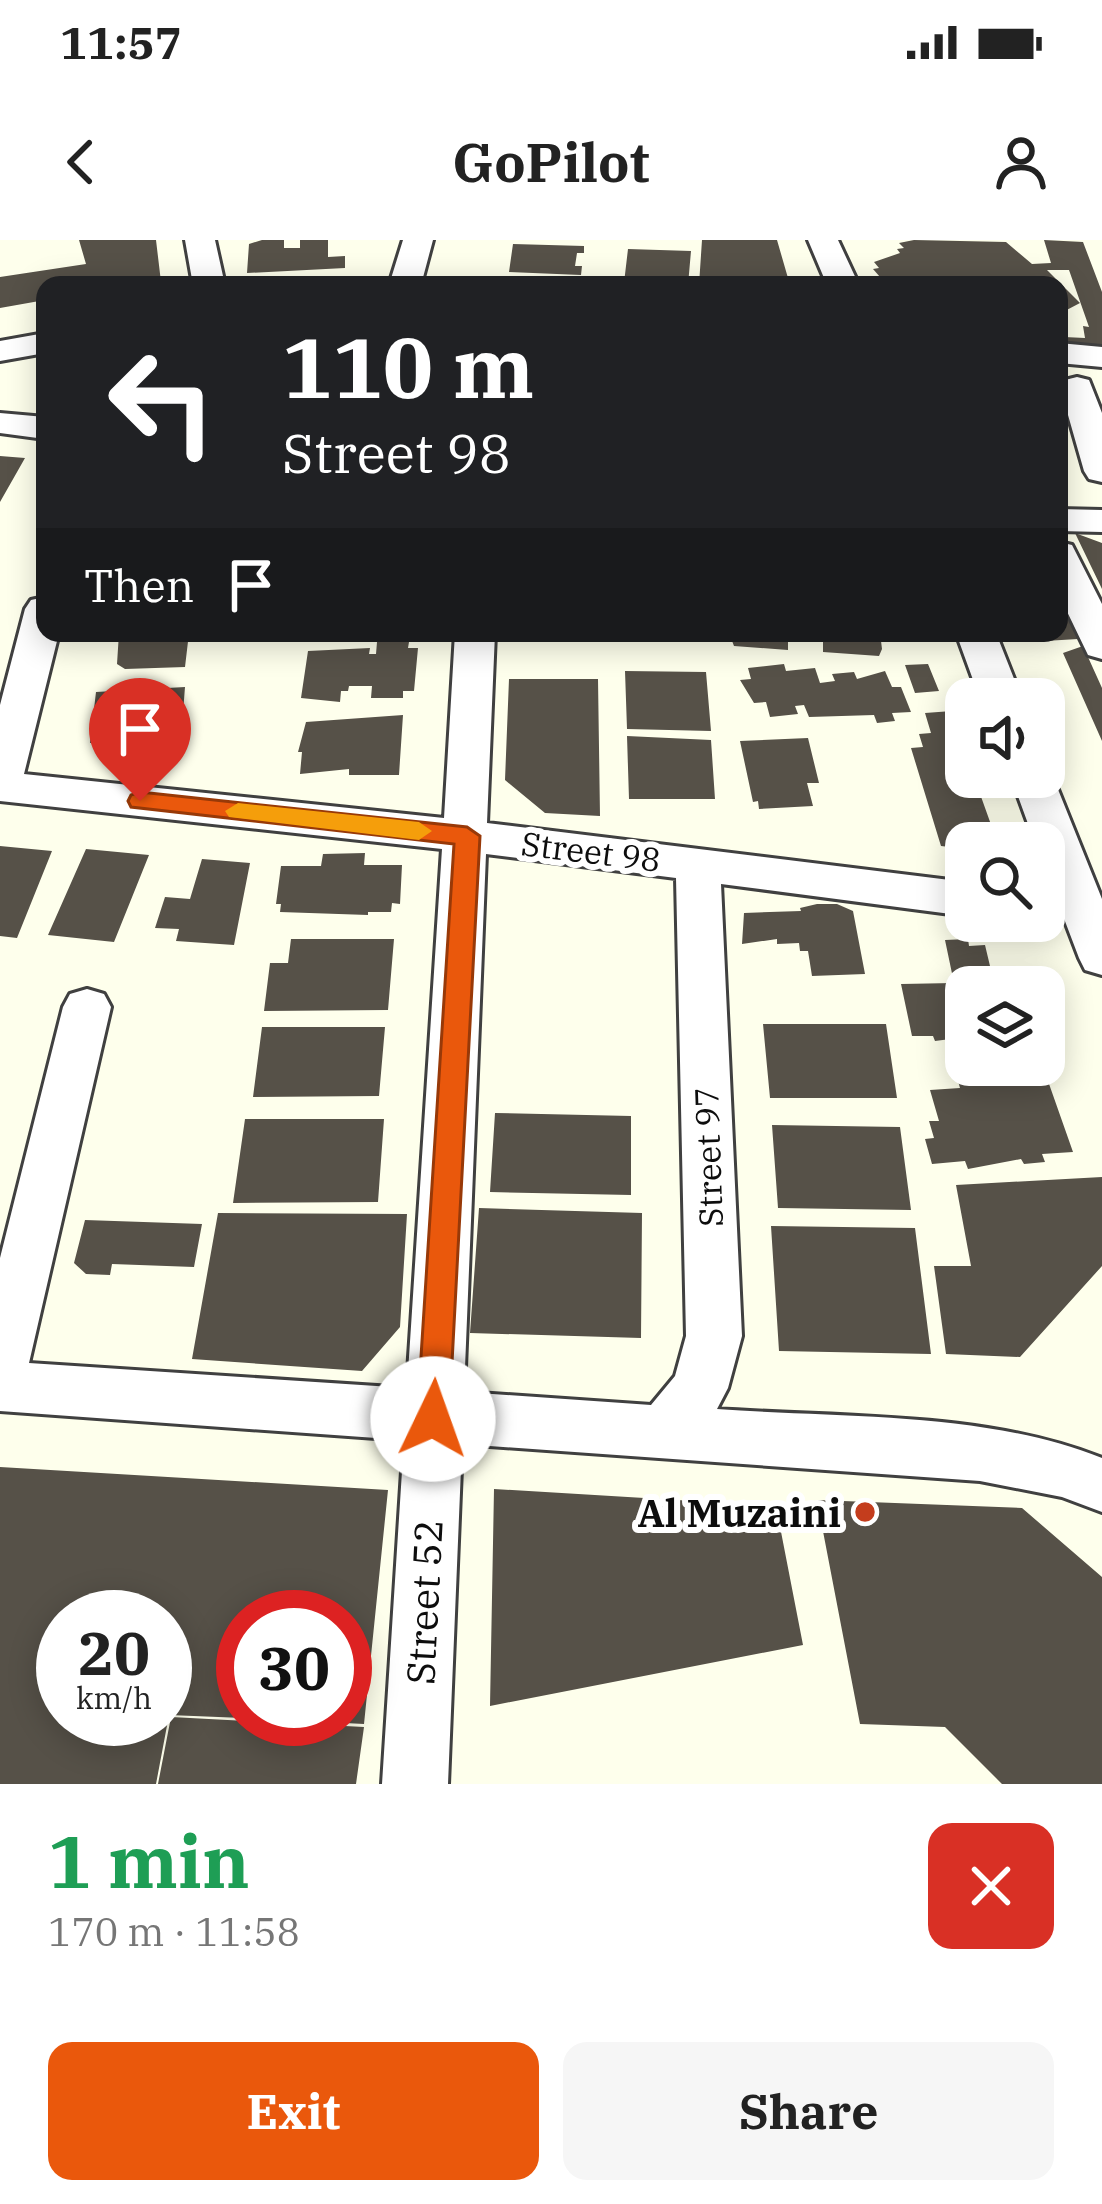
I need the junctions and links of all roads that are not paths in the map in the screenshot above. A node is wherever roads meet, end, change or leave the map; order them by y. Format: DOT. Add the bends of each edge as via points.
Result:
graph roads {
  1 [pos="200,240"];
  2 [pos="418,240"];
  3 [pos="823,240"];
  4 [pos="207,276"];
  5 [pos="408,276"];
  6 [pos="839,276"];
  7 [pos="36,345"];
  8 [pos="0,351"];
  9 [pos="1068,354"];
  10 [pos="1102,357"];
  11 [pos="1077,387"];
  12 [pos="0,423"];
  13 [pos="36,427"];
  14 [pos="1102,472"];
  15 [pos="1102,518"];
  16 [pos="1068,520"];
  17 [pos="1068,573"];
  18 [pos="37,642"];
  19 [pos="475,642"];
  20 [pos="979,642"];
  21 [pos="1102,646"];
  22 [pos="993,678"];
  23 [pos="0,786"];
  24 [pos="1039,798"];
  25 [pos="467,836"];
  26 [pos="698,864"];
  27 [pos="945,896"];
  28 [pos="1085,928"];
  29 [pos="87,1007"];
  30 [pos="0,1369"];
  31 [pos="0,1386"];
  32 [pos="433,1419"];
  33 [pos="662,1435"];
  34 [pos="1102,1485"];
  35 [pos="415,1784"];
  1 -- 4 [label="street"];
  2 -- 5 [label="street"];
  3 -- 6 [label="street"];
  7 -- 8 [label="street"];
  9 -- 10 [label="street"];
  11 -- 14 [label="street"];
  12 -- 13 [label="street"];
  15 -- 16 [label="street"];
  17 -- 21 [label="street"];
  18 -- 23 [label="street"];
  19 -- 25 [label="street"];
  20 -- 22 [label="street"];
  23 -- 25 [label="street, Street 98"];
  24 -- 28 [label="street"];
  25 -- 26 [label="street, Street 98"];
  25 -- 32 [label="street"];
  26 -- 27 [label="street, Street 98"];
  26 -- 33 [label="street, Street 97" via="714,1336 700,1388"];
  29 -- 30 [label="street"];
  31 -- 32 [label="street"];
  32 -- 33 [label="street"];
  32 -- 35 [label="street, Street 52"];
  33 -- 34 [label="street" via="980,1454"];
}
